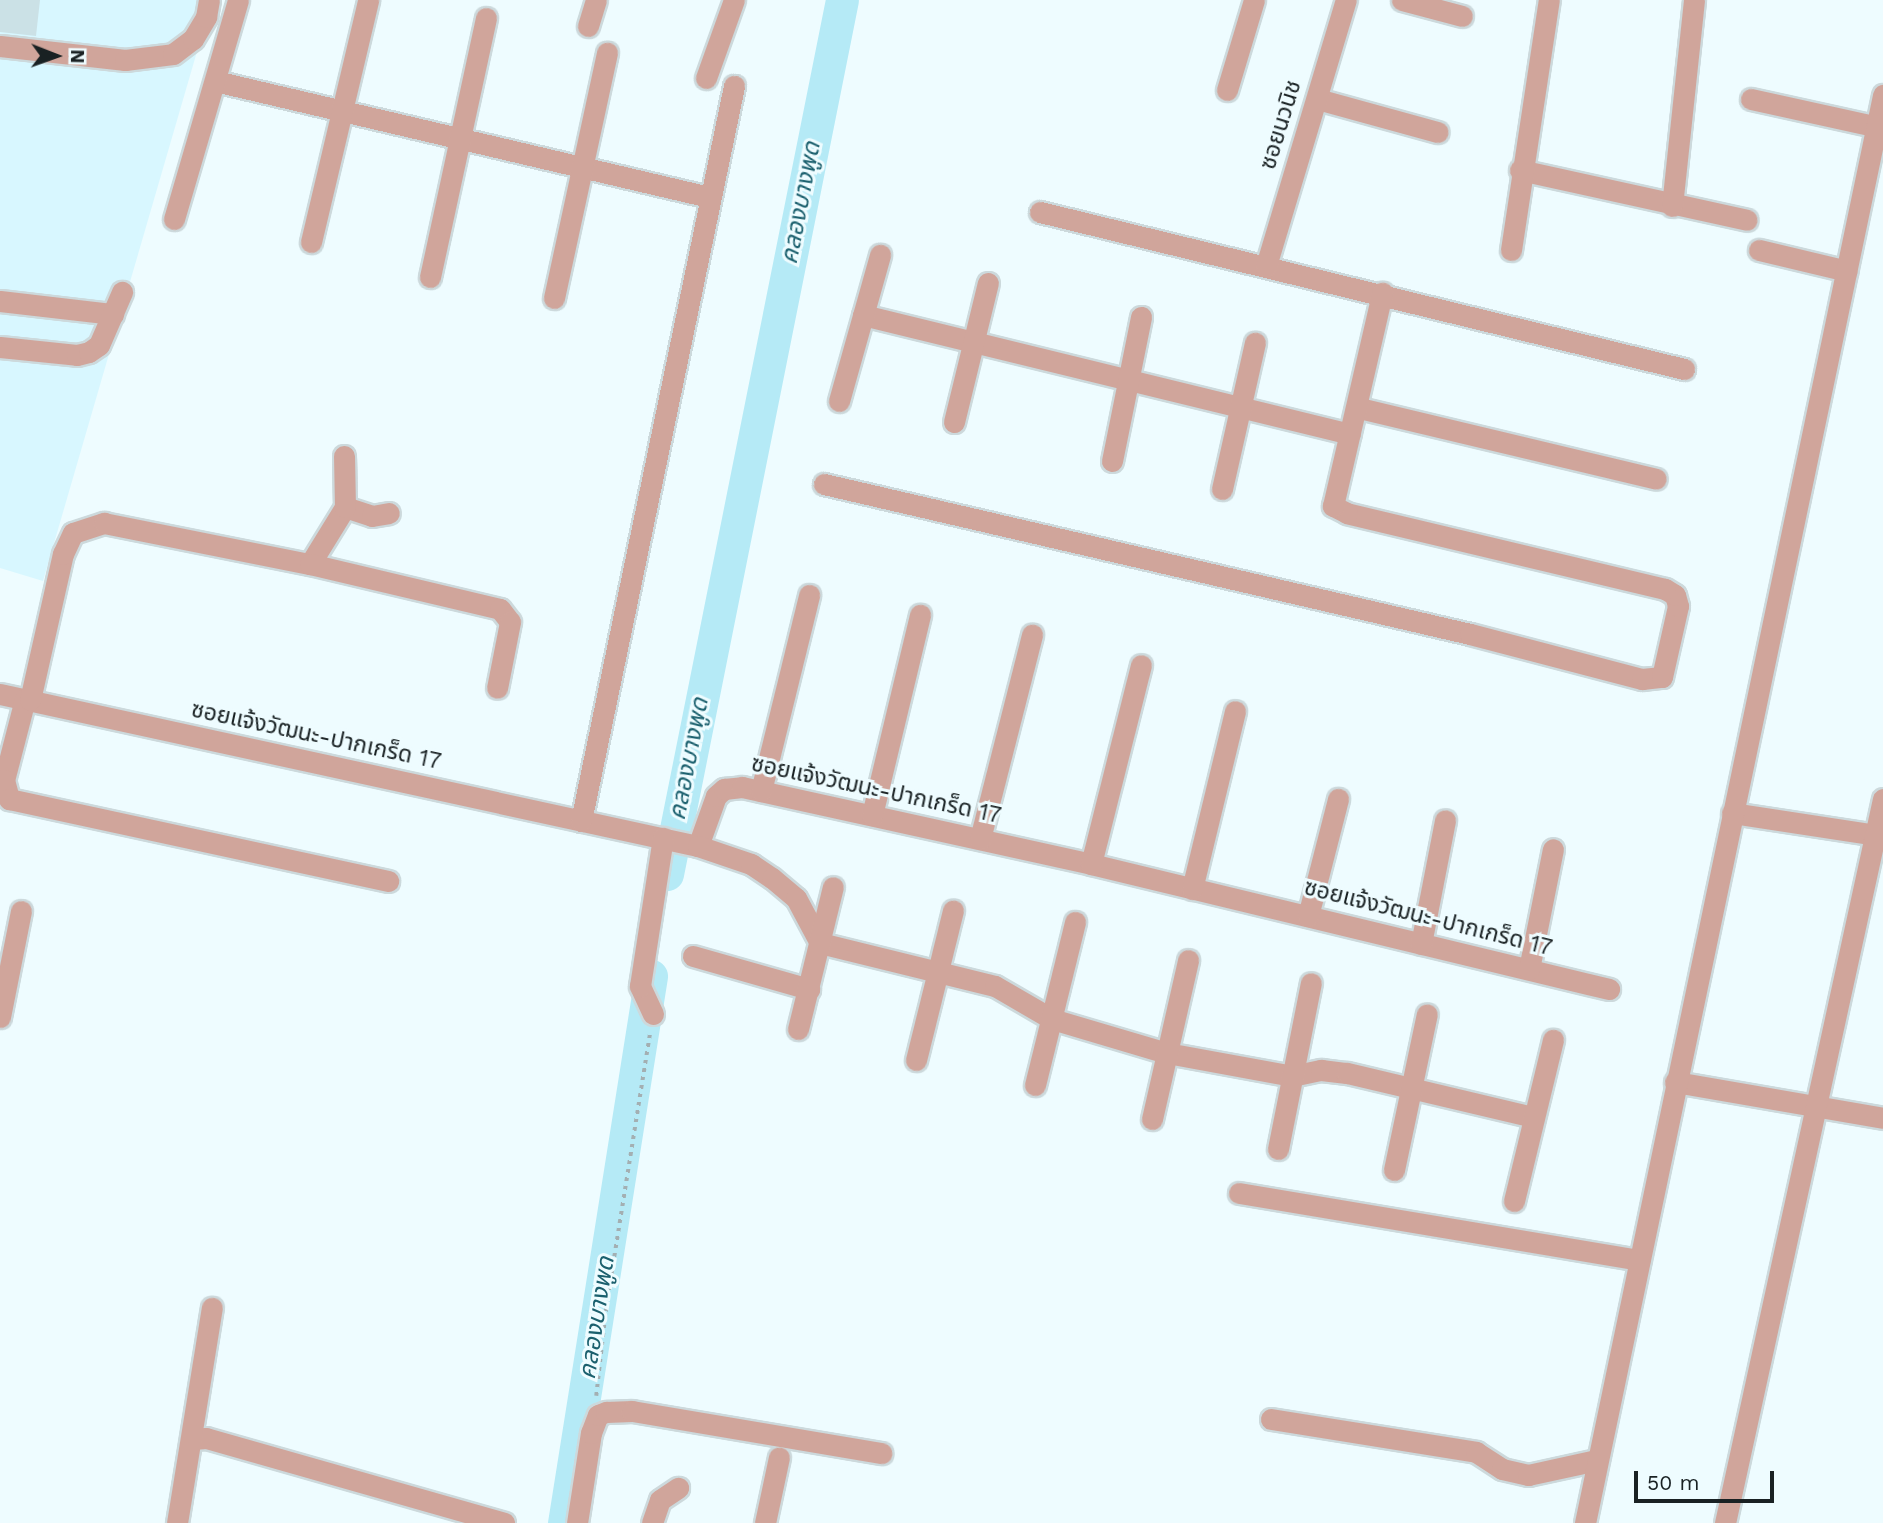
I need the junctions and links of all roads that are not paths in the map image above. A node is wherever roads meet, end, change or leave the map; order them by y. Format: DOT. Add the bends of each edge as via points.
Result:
graph roads {
  1 [pos="209,0"];
  2 [pos="238,0"];
  3 [pos="368,0"];
  4 [pos="596,0"];
  5 [pos="734,0"];
  6 [pos="1254,0"];
  7 [pos="1346,0"];
  8 [pos="1402,0"];
  9 [pos="1549,0"];
  10 [pos="1694,0"];
  11 [pos="1462,16"];
  12 [pos="486,18"];
  13 [pos="588,26"];
  14 [pos="0,46"];
  15 [pos="607,53"];
  16 [pos="706,78"];
  17 [pos="215,81"];
  18 [pos="734,86"];
  19 [pos="1227,90"];
  20 [pos="1883,95"];
  21 [pos="1317,99"];
  22 [pos="1751,99"];
  23 [pos="341,111"];
  24 [pos="1880,128"];
  25 [pos="1438,132"];
  26 [pos="460,139"];
  27 [pos="583,167"];
  28 [pos="1520,170"];
  29 [pos="709,197"];
  30 [pos="1672,205"];
  31 [pos="1040,212"];
  32 [pos="174,219"];
  33 [pos="1747,220"];
  34 [pos="311,242"];
  35 [pos="1511,250"];
  36 [pos="1759,250"];
  37 [pos="880,255"];
  38 [pos="1266,266"];
  39 [pos="1847,271"];
  40 [pos="430,277"];
  41 [pos="988,283"];
  42 [pos="122,292"];
  43 [pos="1382,293"];
  44 [pos="554,298"];
  45 [pos="0,301"];
  46 [pos="113,314"];
  47 [pos="863,315"];
  48 [pos="1141,317"];
  49 [pos="973,342"];
  50 [pos="1255,343"];
  51 [pos="0,347"];
  52 [pos="1684,369"];
  53 [pos="1127,380"];
  54 [pos="839,401"];
  55 [pos="1240,407"];
  56 [pos="1359,408"];
  57 [pos="954,422"];
  58 [pos="1350,435"];
  59 [pos="344,456"];
  60 [pos="1112,461"];
  61 [pos="1656,479"];
  62 [pos="824,484"];
  63 [pos="1222,489"];
  64 [pos="345,507"];
  65 [pos="389,513"];
  66 [pos="310,564"];
  67 [pos="809,595"];
  68 [pos="920,615"];
  69 [pos="1032,635"];
  70 [pos="1141,665"];
  71 [pos="497,688"];
  72 [pos="0,694"];
  73 [pos="27,699"];
  74 [pos="1235,711"];
  75 [pos="761,791"];
  76 [pos="1338,799"];
  77 [pos="1883,799"];
  78 [pos="1732,813"];
  79 [pos="872,815"];
  80 [pos="1445,820"];
  81 [pos="581,821"];
  82 [pos="1879,835"];
  83 [pos="980,839"];
  84 [pos="677,841"];
  85 [pos="1553,849"];
  86 [pos="1091,863"];
  87 [pos="388,881"];
  88 [pos="833,887"];
  89 [pos="1192,889"];
  90 [pos="20,911"];
  91 [pos="953,911"];
  92 [pos="1308,916"];
  93 [pos="1075,922"];
  94 [pos="820,943"];
  95 [pos="1421,944"];
  96 [pos="693,956"];
  97 [pos="1188,961"];
  98 [pos="1529,970"];
  99 [pos="935,971"];
  100 [pos="1311,983"];
  101 [pos="809,989"];
  102 [pos="1609,989"];
  103 [pos="653,1014"];
  104 [pos="1427,1014"];
  105 [pos="0,1017"];
  106 [pos="1052,1019"];
  107 [pos="798,1029"];
  108 [pos="1553,1040"];
  109 [pos="1167,1053"];
  110 [pos="916,1060"];
  111 [pos="1292,1076"];
  112 [pos="1675,1082"];
  113 [pos="1035,1085"];
  114 [pos="1411,1085"];
  115 [pos="1819,1105"];
  116 [pos="1533,1117"];
  117 [pos="1883,1118"];
  118 [pos="1152,1119"];
  119 [pos="1278,1149"];
  120 [pos="1394,1170"];
  121 [pos="1239,1193"];
  122 [pos="1514,1201"];
  123 [pos="1639,1260"];
  124 [pos="212,1308"];
  125 [pos="1271,1419"];
  126 [pos="193,1438"];
  127 [pos="881,1453"];
  128 [pos="779,1457"];
  129 [pos="1597,1460"];
  130 [pos="678,1488"];
  131 [pos="177,1523"];
  132 [pos="504,1523"];
  133 [pos="578,1523"];
  134 [pos="652,1523"];
  135 [pos="765,1523"];
  136 [pos="1585,1523"];
  137 [pos="1725,1523"];
  1 -- 14 [label="street" via="206,17 193,39 161,56 125,60"];
  2 -- 17 [label="street"];
  3 -- 23 [label="street"];
  4 -- 13 [label="street"];
  5 -- 16 [label="street"];
  6 -- 19 [label="street"];
  7 -- 21 [label="street, ซอยนวนิช"];
  8 -- 11 [label="street"];
  9 -- 28 [label="street"];
  10 -- 30 [label="street"];
  12 -- 26 [label="street"];
  15 -- 27 [label="street"];
  17 -- 23 [label="street"];
  17 -- 32 [label="street"];
  18 -- 29 [label="street"];
  20 -- 24 [label="street"];
  21 -- 25 [label="street"];
  21 -- 38 [label="street, ซอยนวนิช"];
  22 -- 24 [label="street"];
  23 -- 26 [label="street"];
  23 -- 34 [label="street"];
  24 -- 39 [label="street"];
  26 -- 27 [label="street"];
  26 -- 40 [label="street"];
  27 -- 29 [label="street"];
  27 -- 44 [label="street"];
  28 -- 30 [label="street"];
  28 -- 35 [label="street"];
  29 -- 81 [label="street"];
  30 -- 33 [label="street"];
  31 -- 38 [label="street"];
  36 -- 39 [label="street"];
  37 -- 47 [label="street"];
  38 -- 43 [label="street"];
  39 -- 78 [label="street"];
  41 -- 49 [label="street"];
  42 -- 46 [label="street"];
  43 -- 52 [label="street"];
  43 -- 56 [label="street"];
  45 -- 46 [label="street"];
  46 -- 51 [label="street" via="99,345 89,352 77,355"];
  47 -- 49 [label="street"];
  47 -- 54 [label="street"];
  48 -- 53 [label="street"];
  49 -- 53 [label="street"];
  49 -- 57 [label="street"];
  50 -- 55 [label="street"];
  53 -- 55 [label="street"];
  53 -- 60 [label="street"];
  55 -- 58 [label="street"];
  55 -- 63 [label="street"];
  56 -- 58 [label="street"];
  56 -- 61 [label="street"];
  58 -- 62 [label="street" via="1333,506 1347,513 1675,594 1678,606 1662,677 1642,679 1470,634"];
  59 -- 64 [label="street"];
  64 -- 65 [label="street" via="372,516"];
  64 -- 66 [label="street"];
  66 -- 71 [label="street" via="500,609 510,622"];
  66 -- 73 [label="street" via="127,526 87,526 73,533 63,554"];
  67 -- 75 [label="street"];
  68 -- 79 [label="street"];
  69 -- 83 [label="street"];
  70 -- 86 [label="street"];
  72 -- 73 [label="street, ซอยแจ้งวัฒนะ-ปากเกร็ด 17"];
  73 -- 81 [label="street, ซอยแจ้งวัฒนะ-ปากเกร็ด 17"];
  73 -- 87 [label="street" via="4,780 9,799"];
  74 -- 89 [label="street"];
  75 -- 79 [label="street, ซอยแจ้งวัฒนะ-ปากเกร็ด 17"];
  75 -- 84 [label="street, ซอยแจ้งวัฒนะ-ปากเกร็ด 17" via="724,789"];
  76 -- 92 [label="street"];
  77 -- 82 [label="street"];
  78 -- 82 [label="street"];
  78 -- 112 [label="street"];
  79 -- 83 [label="street, ซอยแจ้งวัฒนะ-ปากเกร็ด 17"];
  80 -- 95 [label="street"];
  81 -- 84 [label="street, ซอยแจ้งวัฒนะ-ปากเกร็ด 17"];
  82 -- 115 [label="street"];
  83 -- 86 [label="street, ซอยแจ้งวัฒนะ-ปากเกร็ด 17"];
  84 -- 94 [label="street" via="751,864 772,878 796,898"];
  84 -- 103 [label="street" via="640,986"];
  85 -- 98 [label="street"];
  86 -- 89 [label="street, ซอยแจ้งวัฒนะ-ปากเกร็ด 17"];
  88 -- 94 [label="street"];
  89 -- 92 [label="street, ซอยแจ้งวัฒนะ-ปากเกร็ด 17"];
  90 -- 105 [label="street"];
  91 -- 99 [label="street"];
  92 -- 95 [label="street, ซอยแจ้งวัฒนะ-ปากเกร็ด 17"];
  93 -- 106 [label="street"];
  94 -- 99 [label="street"];
  94 -- 101 [label="street"];
  95 -- 98 [label="street, ซอยแจ้งวัฒนะ-ปากเกร็ด 17"];
  96 -- 101 [label="street"];
  97 -- 109 [label="street"];
  98 -- 102 [label="street, ซอยแจ้งวัฒนะ-ปากเกร็ด 17"];
  99 -- 106 [label="street" via="995,986"];
  99 -- 110 [label="street"];
  100 -- 111 [label="street"];
  101 -- 107 [label="street"];
  104 -- 114 [label="street"];
  106 -- 109 [label="street"];
  106 -- 113 [label="street"];
  108 -- 116 [label="street"];
  109 -- 111 [label="street"];
  109 -- 118 [label="street"];
  111 -- 114 [label="street" via="1321,1070"];
  111 -- 119 [label="street"];
  112 -- 115 [label="street"];
  112 -- 123 [label="street"];
  114 -- 116 [label="street"];
  114 -- 120 [label="street"];
  115 -- 117 [label="street"];
  115 -- 137 [label="street"];
  116 -- 122 [label="street"];
  121 -- 123 [label="street"];
  123 -- 129 [label="street"];
  124 -- 126 [label="street"];
  125 -- 129 [label="street" via="1476,1452 1502,1469 1528,1475"];
  126 -- 131 [label="street"];
  126 -- 132 [label="street" via="206,1437"];
  127 -- 133 [label="street" via="632,1412 598,1415 591,1433"];
  128 -- 135 [label="street"];
  129 -- 136 [label="street"];
  130 -- 134 [label="street" via="660,1500"];
}
